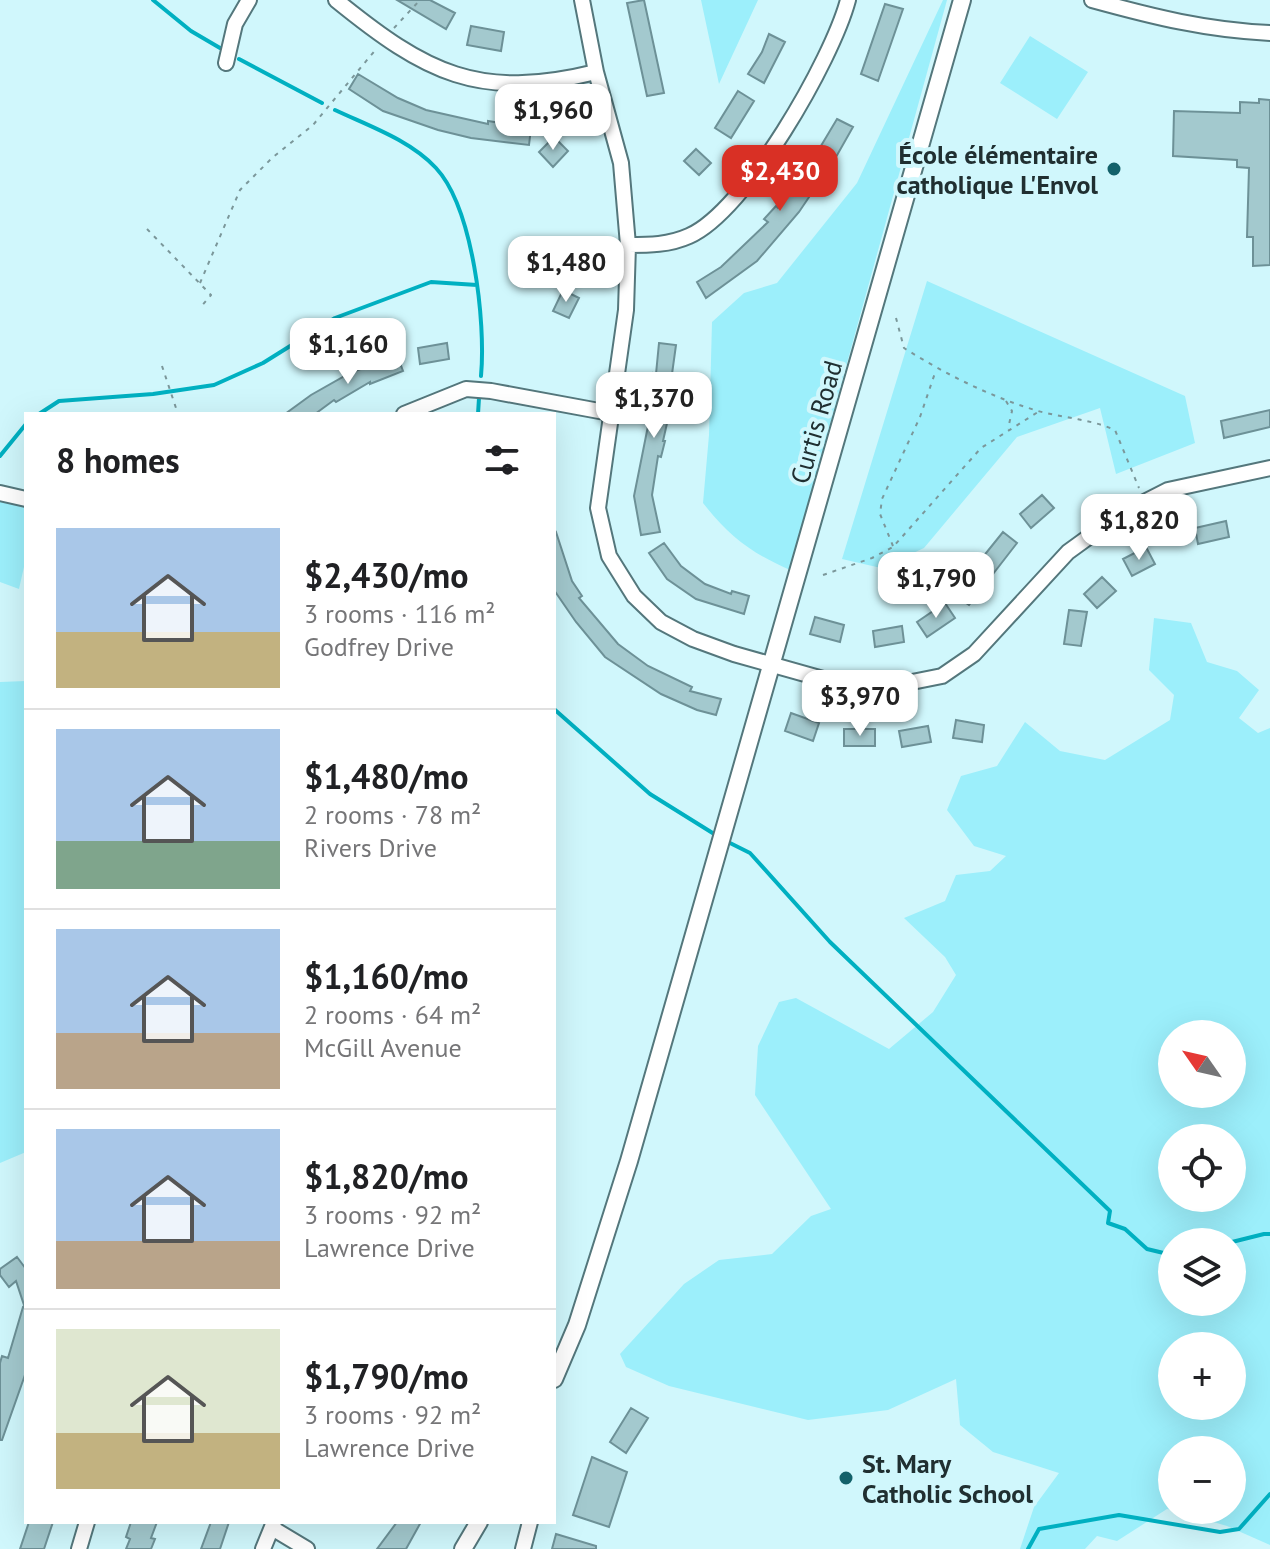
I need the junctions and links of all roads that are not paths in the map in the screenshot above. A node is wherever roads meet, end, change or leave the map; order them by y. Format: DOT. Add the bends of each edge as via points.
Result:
graph roads {
  1 [pos="249,0"];
  2 [pos="336,0"];
  3 [pos="582,0"];
  4 [pos="848,0"];
  5 [pos="962,0"];
  6 [pos="1092,0"];
  7 [pos="1270,33"];
  8 [pos="226,63"];
  9 [pos="596,72"];
  10 [pos="628,245"];
  11 [pos="409,412"];
  12 [pos="610,413"];
  13 [pos="1270,468"];
  14 [pos="0,493"];
  15 [pos="24,499"];
  16 [pos="772,666"];
  17 [pos="556,1374"];
  18 [pos="86,1524"];
  19 [pos="478,1524"];
  20 [pos="529,1524"];
  21 [pos="273,1525"];
  22 [pos="79,1549"];
  23 [pos="263,1549"];
  24 [pos="307,1549"];
  25 [pos="463,1549"];
  26 [pos="523,1549"];
  1 -- 8 [label="street" via="235,24"];
  2 -- 9 [label="street" via="385,39 464,78 533,82"];
  3 -- 9 [label="street"];
  4 -- 10 [label="street" via="796,113 742,190 713,221 689,236 657,245"];
  5 -- 16 [label="main road, Curtis Road"];
  6 -- 7 [label="street" via="1191,25"];
  9 -- 10 [label="street" via="621,163"];
  10 -- 12 [label="street" via="626,310"];
  11 -- 12 [label="street" via="466,389"];
  12 -- 16 [label="street" via="598,508 609,556 621,576 661,622 693,639"];
  13 -- 16 [label="street" via="1168,490 1110,521 1068,552 980,648 942,676 892,686 854,685"];
  14 -- 15 [label="street"];
  16 -- 17 [label="main road, Curtis Road" via="600,1257"];
  18 -- 22 [label="street"];
  19 -- 25 [label="main road"];
  20 -- 26 [label="street"];
  21 -- 23 [label="street"];
  21 -- 24 [label="street"];
}
